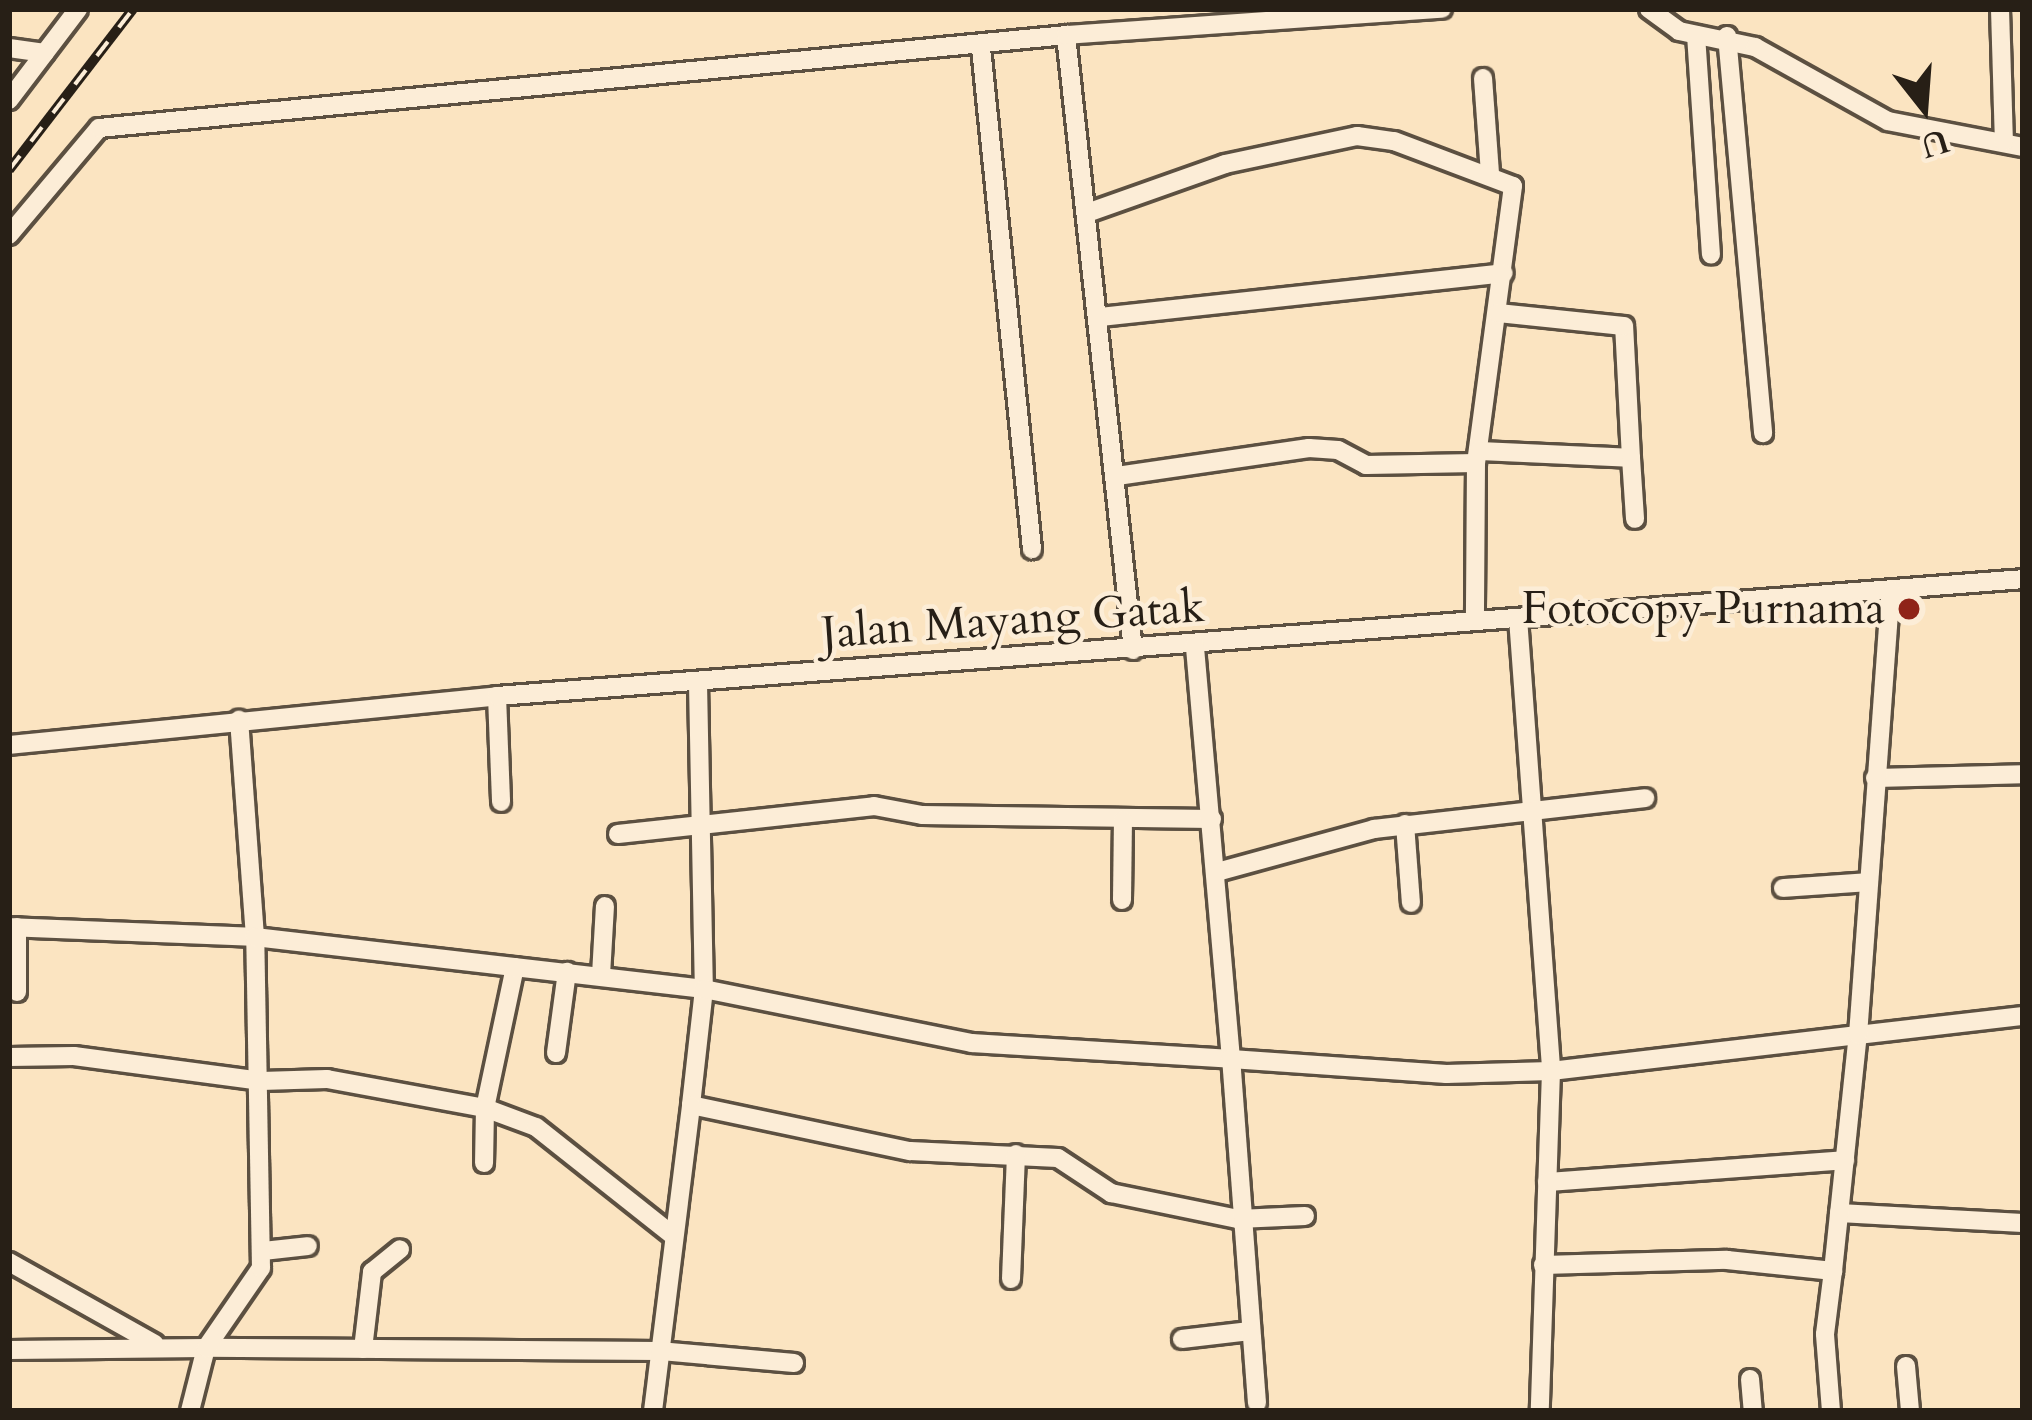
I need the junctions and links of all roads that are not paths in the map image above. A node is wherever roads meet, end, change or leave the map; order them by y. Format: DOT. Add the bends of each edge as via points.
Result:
graph roads {
  1 [pos="78,9"];
  2 [pos="1442,9"];
  3 [pos="1649,9"];
  4 [pos="2000,9"];
  5 [pos="1066,35"];
  6 [pos="1696,35"];
  7 [pos="1727,36"];
  8 [pos="9,48"];
  9 [pos="981,48"];
  10 [pos="45,52"];
  11 [pos="1484,78"];
  12 [pos="9,100"];
  13 [pos="1738,116"];
  14 [pos="1701,117"];
  15 [pos="2013,144"];
  16 [pos="1490,173"];
  17 [pos="1087,213"];
  18 [pos="9,235"];
  19 [pos="1711,254"];
  20 [pos="1504,273"];
  21 [pos="1498,313"];
  22 [pos="1100,317"];
  23 [pos="1763,433"];
  24 [pos="1477,457"];
  25 [pos="1631,458"];
  26 [pos="1117,476"];
  27 [pos="1635,518"];
  28 [pos="1032,549"];
  29 [pos="2023,579"];
  30 [pos="1891,590"];
  31 [pos="1518,618"];
  32 [pos="1475,620"];
  33 [pos="1195,645"];
  34 [pos="1133,650"];
  35 [pos="698,683"];
  36 [pos="497,696"];
  37 [pos="239,720"];
  38 [pos="9,745"];
  39 [pos="2023,774"];
  40 [pos="1875,778"];
  41 [pos="1645,798"];
  42 [pos="502,802"];
  43 [pos="1532,809"];
  44 [pos="1212,819"];
  45 [pos="1124,820"];
  46 [pos="703,822"];
  47 [pos="1405,824"];
  48 [pos="618,833"];
  49 [pos="1217,872"];
  50 [pos="1868,882"];
  51 [pos="1783,888"];
  52 [pos="1122,900"];
  53 [pos="1411,903"];
  54 [pos="605,905"];
  55 [pos="13,927"];
  56 [pos="255,937"];
  57 [pos="515,968"];
  58 [pos="567,972"];
  59 [pos="601,975"];
  60 [pos="704,989"];
  61 [pos="17,992"];
  62 [pos="2023,1016"];
  63 [pos="1858,1035"];
  64 [pos="556,1053"];
  65 [pos="9,1058"];
  66 [pos="1231,1059"];
  67 [pos="1550,1071"];
  68 [pos="261,1081"];
  69 [pos="691,1105"];
  70 [pos="485,1108"];
  71 [pos="1016,1154"];
  72 [pos="1845,1160"];
  73 [pos="484,1163"];
  74 [pos="1547,1182"];
  75 [pos="1839,1213"];
  76 [pos="1305,1216"];
  77 [pos="1238,1219"];
  78 [pos="2023,1223"];
  79 [pos="670,1240"];
  80 [pos="308,1246"];
  81 [pos="400,1249"];
  82 [pos="262,1251"];
  83 [pos="9,1262"];
  84 [pos="1543,1265"];
  85 [pos="1833,1271"];
  86 [pos="1011,1280"];
  87 [pos="1250,1331"];
  88 [pos="1182,1339"];
  89 [pos="155,1344"];
  90 [pos="206,1348"];
  91 [pos="363,1349"];
  92 [pos="9,1350"];
  93 [pos="659,1351"];
  94 [pos="794,1363"];
  95 [pos="1906,1366"];
  96 [pos="1750,1379"];
  97 [pos="1257,1403"];
  98 [pos="190,1411"];
  99 [pos="653,1411"];
  100 [pos="1540,1411"];
  101 [pos="1753,1411"];
  102 [pos="1831,1411"];
  103 [pos="1910,1411"];
  1 -- 10 [label="street"];
  2 -- 5 [label="street"];
  3 -- 6 [label="street"];
  4 -- 15 [label="street"];
  5 -- 9 [label="street"];
  5 -- 17 [label="street"];
  6 -- 7 [label="street"];
  6 -- 14 [label="street"];
  7 -- 13 [label="street"];
  7 -- 15 [label="street" via="1888,121"];
  8 -- 10 [label="street"];
  9 -- 18 [label="street" via="99,128"];
  9 -- 28 [label="street"];
  10 -- 12 [label="street"];
  11 -- 16 [label="street"];
  13 -- 14 [label="street"];
  13 -- 23 [label="street"];
  14 -- 19 [label="street"];
  16 -- 17 [label="street" via="1357,136 1225,164"];
  16 -- 20 [label="street" via="1516,193"];
  17 -- 22 [label="street"];
  20 -- 21 [label="street"];
  20 -- 22 [label="street"];
  21 -- 24 [label="street"];
  21 -- 25 [label="street" via="1624,326"];
  22 -- 26 [label="street"];
  24 -- 25 [label="street"];
  24 -- 26 [label="street" via="1366,465 1317,447"];
  24 -- 32 [label="street"];
  25 -- 27 [label="street"];
  26 -- 34 [label="street"];
  29 -- 30 [label="street, Jalan Mayang Gatak"];
  30 -- 31 [label="street, Jalan Mayang Gatak"];
  30 -- 40 [label="street"];
  31 -- 32 [label="street, Jalan Mayang Gatak"];
  31 -- 43 [label="street"];
  32 -- 33 [label="street, Jalan Mayang Gatak"];
  33 -- 34 [label="street, Jalan Mayang Gatak"];
  33 -- 44 [label="street"];
  34 -- 35 [label="street, Jalan Mayang Gatak"];
  35 -- 36 [label="street, Jalan Mayang Gatak"];
  35 -- 46 [label="street"];
  36 -- 37 [label="street, Jalan Mayang Gatak"];
  36 -- 42 [label="street"];
  37 -- 38 [label="street, Jalan Mayang Gatak"];
  37 -- 56 [label="street"];
  39 -- 40 [label="street"];
  40 -- 50 [label="street"];
  41 -- 43 [label="street"];
  43 -- 47 [label="street"];
  43 -- 67 [label="street"];
  44 -- 45 [label="street"];
  44 -- 49 [label="street"];
  45 -- 46 [label="street" via="874,806"];
  45 -- 52 [label="street"];
  46 -- 48 [label="street"];
  46 -- 60 [label="street"];
  47 -- 49 [label="street"];
  47 -- 53 [label="street"];
  49 -- 66 [label="street"];
  50 -- 51 [label="street"];
  50 -- 63 [label="street"];
  54 -- 59 [label="street"];
  55 -- 56 [label="street"];
  55 -- 61 [label="street"];
  56 -- 57 [label="street"];
  56 -- 68 [label="street"];
  57 -- 58 [label="street"];
  57 -- 70 [label="street"];
  58 -- 59 [label="street"];
  58 -- 64 [label="street"];
  59 -- 60 [label="street"];
  60 -- 66 [label="street" via="972,1043"];
  60 -- 69 [label="street"];
  62 -- 63 [label="street"];
  63 -- 67 [label="street"];
  63 -- 72 [label="street"];
  65 -- 68 [label="street" via="74,1056"];
  66 -- 67 [label="street" via="1446,1074"];
  66 -- 77 [label="street"];
  67 -- 74 [label="street"];
  68 -- 70 [label="street" via="349,1082"];
  68 -- 82 [label="street"];
  69 -- 71 [label="street" via="910,1151"];
  69 -- 79 [label="street"];
  70 -- 73 [label="street"];
  70 -- 79 [label="street" via="536,1127"];
  71 -- 77 [label="street" via="1066,1160 1112,1193"];
  71 -- 86 [label="street"];
  72 -- 74 [label="street"];
  72 -- 75 [label="street"];
  74 -- 84 [label="street"];
  75 -- 78 [label="street"];
  75 -- 85 [label="street"];
  76 -- 77 [label="street"];
  77 -- 87 [label="street"];
  79 -- 93 [label="street"];
  80 -- 82 [label="street"];
  81 -- 91 [label="street" via="372,1272"];
  82 -- 90 [label="street" via="257,1277"];
  83 -- 89 [label="street"];
  84 -- 85 [label="street" via="1727,1260"];
  84 -- 100 [label="street"];
  85 -- 102 [label="street" via="1825,1334"];
  87 -- 88 [label="street"];
  87 -- 97 [label="street"];
  89 -- 90 [label="street"];
  89 -- 92 [label="street"];
  90 -- 91 [label="street"];
  90 -- 98 [label="street"];
  91 -- 93 [label="street"];
  93 -- 94 [label="street"];
  93 -- 99 [label="street"];
  95 -- 103 [label="street"];
  96 -- 101 [label="street"];
}
